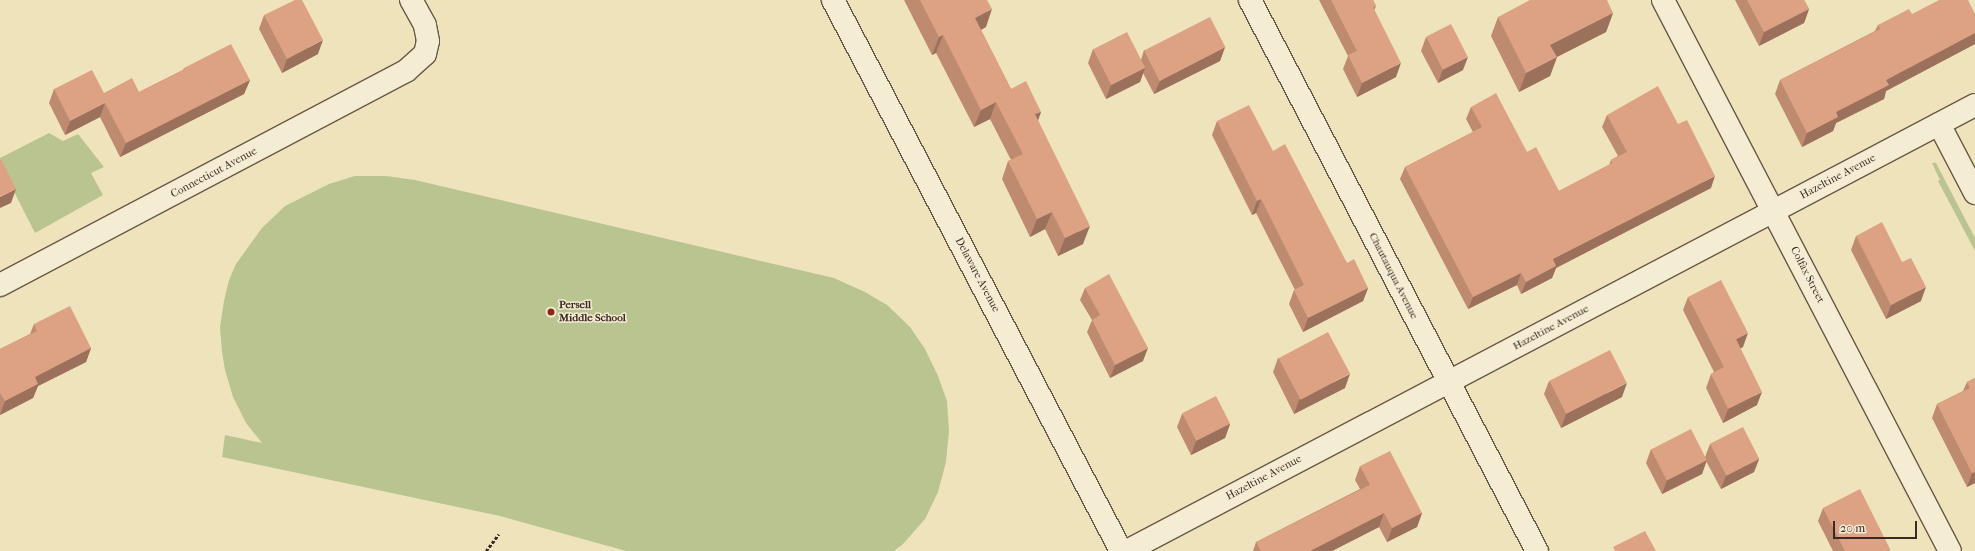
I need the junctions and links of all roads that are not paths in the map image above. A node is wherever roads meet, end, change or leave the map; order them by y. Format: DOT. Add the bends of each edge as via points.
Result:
graph roads {
  1 [pos="411,0"];
  2 [pos="833,0"];
  3 [pos="1250,0"];
  4 [pos="1663,0"];
  5 [pos="1975,105"];
  6 [pos="1939,124"];
  7 [pos="1975,193"];
  8 [pos="1774,211"];
  9 [pos="0,286"];
  10 [pos="1448,381"];
  11 [pos="1121,551"];
  12 [pos="1127,551"];
  13 [pos="1537,551"];
  14 [pos="1950,551"];
  1 -- 9 [label="street, Connecticut Avenue" via="425,25 428,41 425,54 406,71"];
  2 -- 11 [label="street, Delaware Avenue"];
  3 -- 10 [label="street, Chautauqua Avenue"];
  4 -- 8 [label="street, Colfax Street"];
  5 -- 6 [label="street, Hazeltine Avenue"];
  6 -- 7 [label="street"];
  6 -- 8 [label="street, Hazeltine Avenue"];
  8 -- 10 [label="street, Hazeltine Avenue"];
  8 -- 14 [label="street, Colfax Street"];
  10 -- 12 [label="street, Hazeltine Avenue"];
  10 -- 13 [label="street, Chautauqua Avenue"];
}
